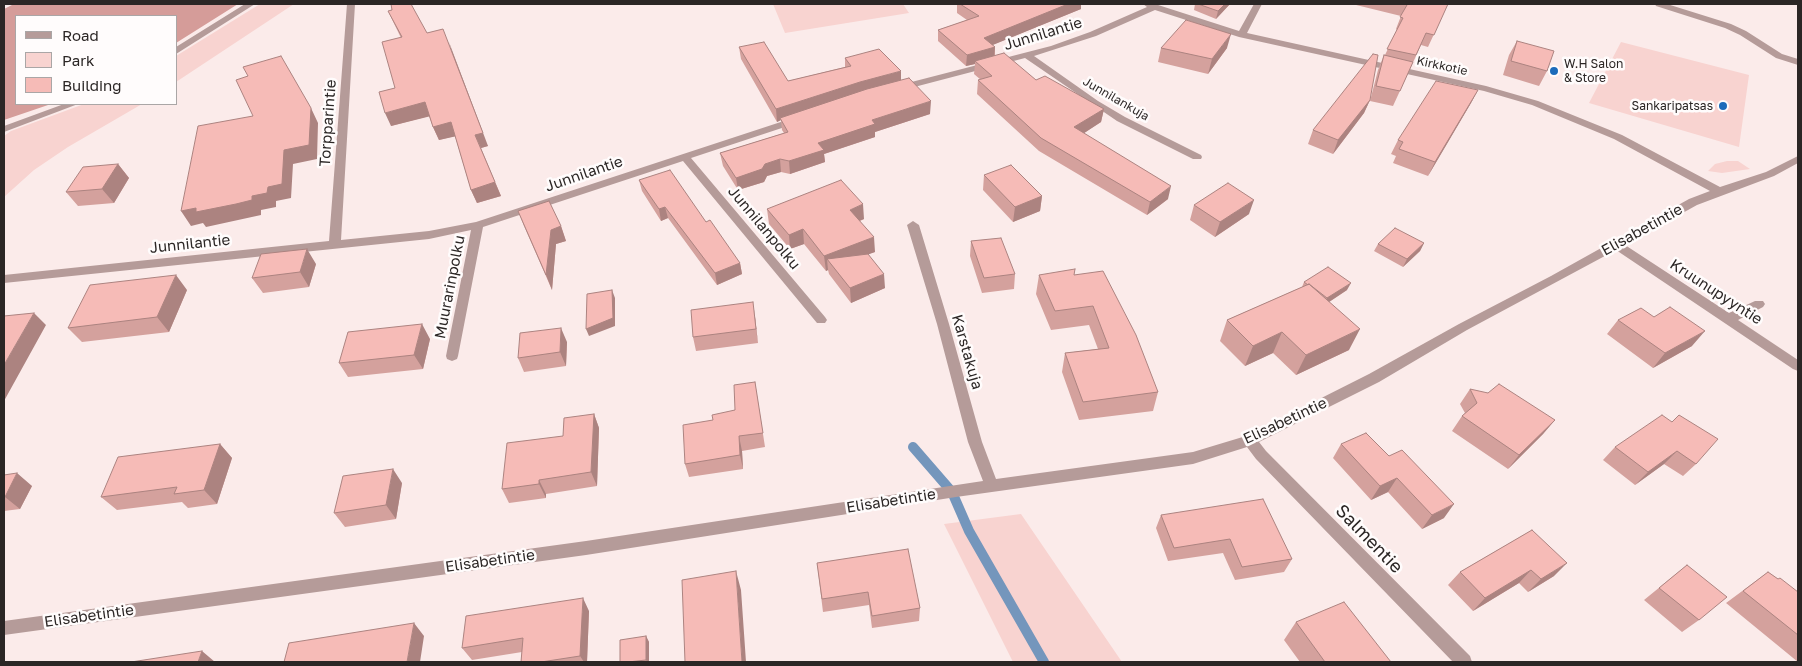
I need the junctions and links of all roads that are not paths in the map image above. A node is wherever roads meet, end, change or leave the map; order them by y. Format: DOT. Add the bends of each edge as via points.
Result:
graph roads {
  1 [pos="251,4"];
  2 [pos="351,4"];
  3 [pos="1258,4"];
  4 [pos="1659,4"];
  5 [pos="1150,5"];
  6 [pos="1242,35"];
  7 [pos="178,50"];
  8 [pos="1027,55"];
  9 [pos="1798,62"];
  10 [pos="891,91"];
  11 [pos="70,105"];
  12 [pos="802,118"];
  13 [pos="4,129"];
  14 [pos="684,156"];
  15 [pos="1197,157"];
  16 [pos="1798,159"];
  17 [pos="1719,191"];
  18 [pos="478,225"];
  19 [pos="913,226"];
  20 [pos="335,244"];
  21 [pos="1617,245"];
  22 [pos="4,280"];
  23 [pos="1758,304"];
  24 [pos="1728,319"];
  25 [pos="821,320"];
  26 [pos="452,356"];
  27 [pos="1798,366"];
  28 [pos="1250,440"];
  29 [pos="992,487"];
  30 [pos="4,628"];
  31 [pos="1464,662"];
  1 -- 7 [label="street"];
  2 -- 20 [label="street, Torpparintie"];
  3 -- 6 [label="street"];
  4 -- 9 [label="street" via="1728,26 1779,56"];
  5 -- 6 [label="street, Kirkkotie"];
  5 -- 8 [label="street, Junnilantie" via="1093,34"];
  6 -- 17 [label="street, Kirkkotie" via="1486,89 1535,103 1618,136"];
  8 -- 10 [label="street, Junnilantie"];
  8 -- 15 [label="street, Junnilankuja" via="1121,119"];
  11 -- 13 [label="street"];
  12 -- 14 [label="street, Junnilantie"];
  14 -- 18 [label="street, Junnilantie"];
  14 -- 25 [label="street, Junnilanpolku"];
  16 -- 17 [label="street, Elisabetintie" via="1770,174"];
  17 -- 21 [label="street, Elisabetintie"];
  18 -- 20 [label="street, Junnilantie" via="429,235"];
  18 -- 26 [label="street, Muurarinpolku"];
  19 -- 29 [label="street, Karstakuja" via="975,442"];
  20 -- 22 [label="street, Junnilantie"];
  21 -- 24 [label="street, Kruunupyyntie"];
  21 -- 28 [label="street, Elisabetintie" via="1374,378"];
  23 -- 24 [label="street"];
  24 -- 27 [label="street, Kruunupyyntie"];
  28 -- 29 [label="street, Elisabetintie" via="1193,458"];
  28 -- 31 [label="street, Salmentie"];
  29 -- 30 [label="street, Elisabetintie" via="586,548"];
}
